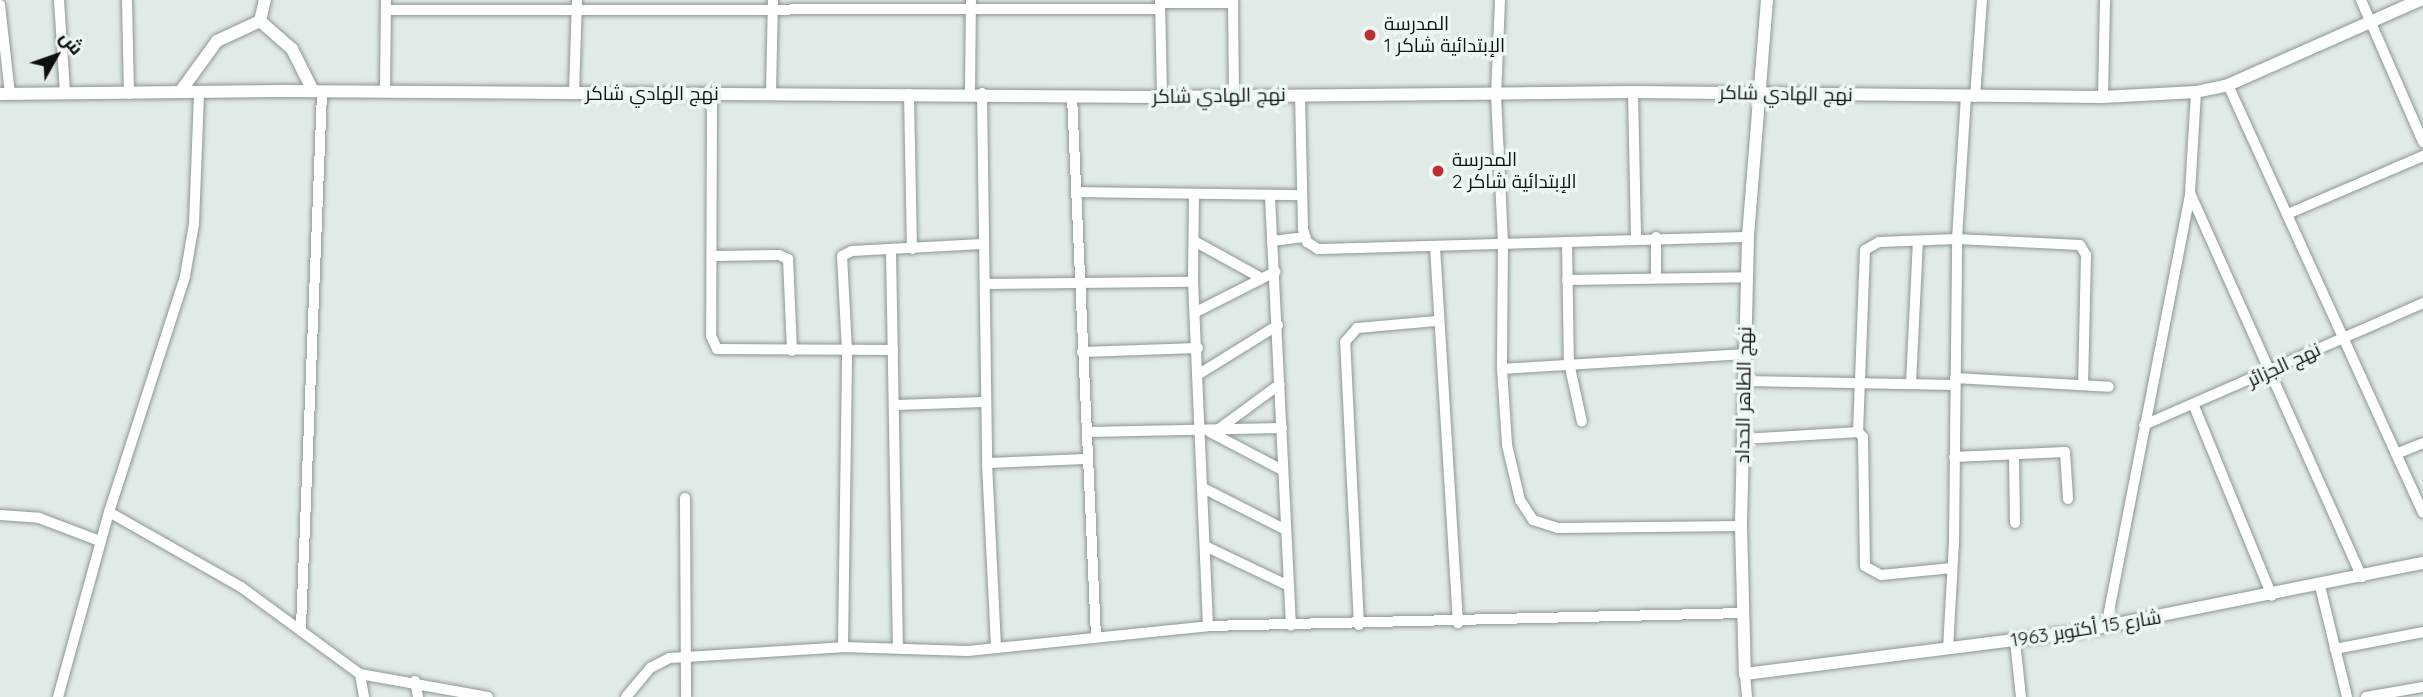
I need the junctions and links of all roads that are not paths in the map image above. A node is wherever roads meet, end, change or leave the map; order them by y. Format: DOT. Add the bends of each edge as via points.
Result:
graph roads {
  1 [pos="59,0"];
  2 [pos="127,0"];
  3 [pos="265,0"];
  4 [pos="723,0"];
  5 [pos="774,0"];
  6 [pos="971,0"];
  7 [pos="1501,0"];
  8 [pos="1766,0"];
  9 [pos="1982,0"];
  10 [pos="2105,0"];
  11 [pos="2361,0"];
  12 [pos="2420,0"];
  13 [pos="1233,1"];
  14 [pos="527,4"];
  15 [pos="577,4"];
  16 [pos="1113,4"];
  17 [pos="1160,4"];
  18 [pos="0,5"];
  19 [pos="386,5"];
  20 [pos="430,5"];
  21 [pos="917,5"];
  22 [pos="1018,5"];
  23 [pos="818,6"];
  24 [pos="723,12"];
  25 [pos="774,12"];
  26 [pos="972,12"];
  27 [pos="260,21"];
  28 [pos="2370,23"];
  29 [pos="2228,85"];
  30 [pos="65,92"];
  31 [pos="180,92"];
  32 [pos="199,92"];
  33 [pos="318,92"];
  34 [pos="385,92"];
  35 [pos="1633,92"];
  36 [pos="2196,92"];
  37 [pos="771,93"];
  38 [pos="976,93"];
  39 [pos="1756,93"];
  40 [pos="5,94"];
  41 [pos="129,94"];
  42 [pos="574,94"];
  43 [pos="712,94"];
  44 [pos="909,94"];
  45 [pos="1234,95"];
  46 [pos="1300,95"];
  47 [pos="1496,95"];
  48 [pos="1072,96"];
  49 [pos="1162,97"];
  50 [pos="1970,97"];
  51 [pos="2103,97"];
  52 [pos="2423,142"];
  53 [pos="2423,156"];
  54 [pos="1076,192"];
  55 [pos="2189,193"];
  56 [pos="1301,195"];
  57 [pos="1194,196"];
  58 [pos="1270,197"];
  59 [pos="2290,213"];
  60 [pos="1304,237"];
  61 [pos="1636,237"];
  62 [pos="1656,237"];
  63 [pos="1748,237"];
  64 [pos="1957,239"];
  65 [pos="1272,241"];
  66 [pos="1194,242"];
  67 [pos="1567,242"];
  68 [pos="1919,242"];
  69 [pos="982,244"];
  70 [pos="1503,245"];
  71 [pos="1436,247"];
  72 [pos="912,250"];
  73 [pos="891,251"];
  74 [pos="712,256"];
  75 [pos="1275,272"];
  76 [pos="1748,276"];
  77 [pos="1261,278"];
  78 [pos="1656,278"];
  79 [pos="1567,280"];
  80 [pos="1193,282"];
  81 [pos="1079,283"];
  82 [pos="985,284"];
  83 [pos="2423,303"];
  84 [pos="1196,312"];
  85 [pos="1437,321"];
  86 [pos="1278,325"];
  87 [pos="2345,335"];
  88 [pos="1198,348"];
  89 [pos="893,350"];
  90 [pos="792,351"];
  91 [pos="847,351"];
  92 [pos="1082,352"];
  93 [pos="1745,354"];
  94 [pos="1569,363"];
  95 [pos="1502,369"];
  96 [pos="2269,373"];
  97 [pos="1199,374"];
  98 [pos="1745,382"];
  99 [pos="1955,382"];
  100 [pos="1911,383"];
  101 [pos="1280,384"];
  102 [pos="1860,384"];
  103 [pos="2083,384"];
  104 [pos="2109,387"];
  105 [pos="986,402"];
  106 [pos="894,405"];
  107 [pos="2194,406"];
  108 [pos="1582,422"];
  109 [pos="2144,425"];
  110 [pos="1282,428"];
  111 [pos="1209,431"];
  112 [pos="1087,432"];
  113 [pos="1858,432"];
  114 [pos="1744,439"];
  115 [pos="2423,443"];
  116 [pos="2396,454"];
  117 [pos="2014,456"];
  118 [pos="1954,457"];
  119 [pos="1086,458"];
  120 [pos="987,463"];
  121 [pos="1282,470"];
  122 [pos="1203,488"];
  123 [pos="685,498"];
  124 [pos="2068,499"];
  125 [pos="109,512"];
  126 [pos="2423,513"];
  127 [pos="0,515"];
  128 [pos="2015,523"];
  129 [pos="1741,526"];
  130 [pos="1286,530"];
  131 [pos="100,541"];
  132 [pos="1205,546"];
  133 [pos="2423,563"];
  134 [pos="1952,568"];
  135 [pos="2362,577"];
  136 [pos="1289,586"];
  137 [pos="2320,586"];
  138 [pos="2272,596"];
  139 [pos="1742,613"];
  140 [pos="1458,623"];
  141 [pos="1291,625"];
  142 [pos="1359,625"];
  143 [pos="1208,626"];
  144 [pos="302,627"];
  145 [pos="2106,627"];
  146 [pos="2423,632"];
  147 [pos="1096,637"];
  148 [pos="2015,641"];
  149 [pos="898,646"];
  150 [pos="844,647"];
  151 [pos="996,648"];
  152 [pos="1948,649"];
  153 [pos="2335,649"];
  154 [pos="689,660"];
  155 [pos="360,674"];
  156 [pos="1745,674"];
  157 [pos="415,681"];
  158 [pos="2423,687"];
  159 [pos="456,693"];
  160 [pos="58,697"];
  161 [pos="364,697"];
  162 [pos="418,697"];
  163 [pos="488,697"];
  164 [pos="626,697"];
  165 [pos="686,697"];
  166 [pos="1747,697"];
  167 [pos="2021,697"];
  168 [pos="2347,697"];
  169 [pos="2367,697"];
  1 -- 30 [label="street"];
  2 -- 41 [label="street"];
  3 -- 27 [label="street"];
  4 -- 24 [label="street"];
  5 -- 25 [label="street"];
  6 -- 26 [label="street"];
  7 -- 47 [label="street"];
  8 -- 39 [label="street, نهج الطاهر الحداد"];
  9 -- 50 [label="street"];
  10 -- 51 [label="street"];
  11 -- 28 [label="street"];
  12 -- 28 [label="street, نهج الهادي شاكر"];
  13 -- 17 [label="street"];
  13 -- 45 [label="street"];
  14 -- 15 [label="street"];
  14 -- 20 [label="street"];
  15 -- 24 [label="street"];
  15 -- 42 [label="street"];
  16 -- 17 [label="street"];
  16 -- 22 [label="street"];
  17 -- 49 [label="street"];
  18 -- 40 [label="street"];
  19 -- 20 [label="street"];
  19 -- 34 [label="street"];
  21 -- 23 [label="street"];
  21 -- 26 [label="street"];
  22 -- 26 [label="street"];
  23 -- 25 [label="street"];
  24 -- 25 [label="street"];
  25 -- 37 [label="street"];
  26 -- 38 [label="street"];
  27 -- 31 [label="street" via="216,41"];
  27 -- 33 [label="street" via="287,43"];
  28 -- 29 [label="street, نهج الهادي شاكر"];
  28 -- 52 [label="street"];
  29 -- 36 [label="street, نهج الهادي شاكر"];
  29 -- 59 [label="street"];
  30 -- 40 [label="street, نهج الهادي شاكر"];
  30 -- 41 [label="street, نهج الهادي شاكر"];
  31 -- 32 [label="street, نهج الهادي شاكر"];
  31 -- 41 [label="street, نهج الهادي شاكر"];
  32 -- 33 [label="street, نهج الهادي شاكر"];
  32 -- 125 [label="street" via="188,261"];
  33 -- 34 [label="street, نهج الهادي شاكر"];
  33 -- 144 [label="street"];
  34 -- 42 [label="street, نهج الهادي شاكر"];
  35 -- 39 [label="street, نهج الهادي شاكر"];
  35 -- 47 [label="street, نهج الهادي شاكر"];
  35 -- 61 [label="street"];
  36 -- 51 [label="street, نهج الهادي شاكر"];
  36 -- 55 [label="street"];
  37 -- 43 [label="street, نهج الهادي شاكر"];
  37 -- 44 [label="street, نهج الهادي شاكر"];
  38 -- 44 [label="street, نهج الهادي شاكر"];
  38 -- 48 [label="street, نهج الهادي شاكر"];
  38 -- 69 [label="street"];
  39 -- 50 [label="street, نهج الهادي شاكر"];
  39 -- 63 [label="street, نهج الطاهر الحداد"];
  42 -- 43 [label="street, نهج الهادي شاكر"];
  43 -- 74 [label="street"];
  44 -- 72 [label="street"];
  45 -- 46 [label="street, نهج الهادي شاكر"];
  45 -- 49 [label="street, نهج الهادي شاكر"];
  46 -- 47 [label="street, نهج الهادي شاكر"];
  46 -- 56 [label="street"];
  47 -- 70 [label="street"];
  48 -- 49 [label="street, نهج الهادي شاكر"];
  48 -- 54 [label="street"];
  50 -- 51 [label="street, نهج الهادي شاكر"];
  50 -- 64 [label="street"];
  53 -- 59 [label="street"];
  54 -- 57 [label="street"];
  54 -- 81 [label="street"];
  55 -- 96 [label="street"];
  55 -- 109 [label="street"];
  56 -- 58 [label="street"];
  56 -- 60 [label="street"];
  57 -- 58 [label="street"];
  57 -- 66 [label="street"];
  58 -- 65 [label="street"];
  59 -- 87 [label="street"];
  60 -- 65 [label="street"];
  60 -- 71 [label="street" via="1312,247 1326,250"];
  61 -- 62 [label="street"];
  61 -- 67 [label="street"];
  62 -- 63 [label="street"];
  62 -- 78 [label="street"];
  63 -- 76 [label="street, نهج الطاهر الحداد"];
  64 -- 68 [label="street"];
  64 -- 99 [label="street"];
  64 -- 103 [label="street" via="2071,242 2083,248 2087,349"];
  65 -- 75 [label="street"];
  66 -- 77 [label="street"];
  66 -- 80 [label="street"];
  67 -- 70 [label="street"];
  67 -- 79 [label="street"];
  68 -- 100 [label="street"];
  68 -- 102 [label="street" via="1879,242 1865,250"];
  69 -- 72 [label="street"];
  69 -- 82 [label="street"];
  70 -- 71 [label="street"];
  70 -- 95 [label="street"];
  71 -- 85 [label="street"];
  72 -- 73 [label="street"];
  73 -- 89 [label="street"];
  73 -- 91 [label="street" via="852,251 842,256"];
  74 -- 90 [label="street" via="712,335 717,349"];
  74 -- 90 [label="street" via="779,255 788,259"];
  75 -- 77 [label="street"];
  75 -- 86 [label="street"];
  76 -- 78 [label="street"];
  76 -- 93 [label="street, نهج الطاهر الحداد"];
  77 -- 84 [label="street"];
  78 -- 79 [label="street"];
  79 -- 94 [label="street"];
  80 -- 81 [label="street"];
  80 -- 84 [label="street"];
  81 -- 82 [label="street"];
  81 -- 92 [label="street"];
  82 -- 105 [label="street"];
  83 -- 87 [label="street, نهج الجزائر"];
  84 -- 88 [label="street"];
  85 -- 140 [label="street"];
  85 -- 142 [label="street" via="1357,328 1345,342"];
  86 -- 97 [label="street"];
  86 -- 101 [label="street"];
  87 -- 96 [label="street, نهج الجزائر"];
  87 -- 116 [label="street"];
  88 -- 92 [label="street"];
  88 -- 97 [label="street"];
  89 -- 91 [label="street"];
  89 -- 106 [label="street"];
  90 -- 91 [label="street"];
  91 -- 150 [label="street"];
  92 -- 112 [label="street"];
  93 -- 94 [label="street"];
  93 -- 98 [label="street, نهج الطاهر الحداد"];
  94 -- 95 [label="street"];
  94 -- 108 [label="street"];
  95 -- 129 [label="street" via="1514,480 1524,510 1533,520 1558,528"];
  96 -- 107 [label="street, نهج الجزائر"];
  96 -- 135 [label="street"];
  97 -- 111 [label="street"];
  98 -- 102 [label="street"];
  98 -- 114 [label="street, نهج الطاهر الحداد"];
  99 -- 100 [label="street"];
  99 -- 103 [label="street"];
  99 -- 118 [label="street"];
  100 -- 102 [label="street"];
  101 -- 110 [label="street"];
  101 -- 111 [label="street"];
  102 -- 113 [label="street"];
  103 -- 104 [label="street"];
  105 -- 106 [label="street"];
  105 -- 120 [label="street"];
  106 -- 149 [label="street"];
  107 -- 109 [label="street, نهج الجزائر"];
  107 -- 138 [label="street"];
  109 -- 145 [label="street"];
  110 -- 111 [label="street"];
  110 -- 121 [label="street"];
  111 -- 112 [label="street"];
  111 -- 121 [label="street"];
  111 -- 122 [label="street"];
  112 -- 119 [label="street"];
  113 -- 114 [label="street"];
  113 -- 134 [label="street" via="1863,437 1869,571 1881,575"];
  114 -- 129 [label="street, نهج الطاهر الحداد"];
  115 -- 116 [label="street"];
  116 -- 126 [label="street"];
  117 -- 118 [label="street"];
  117 -- 124 [label="street" via="2066,453"];
  117 -- 128 [label="street"];
  118 -- 134 [label="street"];
  119 -- 120 [label="street"];
  119 -- 147 [label="street"];
  120 -- 151 [label="street"];
  121 -- 130 [label="street"];
  122 -- 130 [label="street"];
  122 -- 132 [label="street"];
  123 -- 154 [label="street"];
  125 -- 131 [label="street"];
  125 -- 144 [label="street"];
  127 -- 131 [label="street" via="39,518"];
  129 -- 139 [label="street, نهج الطاهر الحداد"];
  130 -- 136 [label="street"];
  131 -- 160 [label="street"];
  132 -- 136 [label="street"];
  132 -- 143 [label="street"];
  133 -- 135 [label="street, شارع 15 أكتوبر 1963"];
  134 -- 152 [label="street"];
  135 -- 137 [label="street, شارع 15 أكتوبر 1963"];
  136 -- 141 [label="street"];
  137 -- 138 [label="street, شارع 15 أكتوبر 1963"];
  137 -- 153 [label="street"];
  138 -- 145 [label="street, شارع 15 أكتوبر 1963"];
  139 -- 140 [label="street"];
  139 -- 156 [label="street, نهج الطاهر الحداد"];
  140 -- 142 [label="street"];
  141 -- 142 [label="street"];
  141 -- 143 [label="street"];
  143 -- 147 [label="street"];
  144 -- 155 [label="street"];
  145 -- 148 [label="street, شارع 15 أكتوبر 1963"];
  146 -- 153 [label="street"];
  147 -- 151 [label="street"];
  148 -- 152 [label="street, شارع 15 أكتوبر 1963"];
  148 -- 167 [label="street"];
  149 -- 150 [label="street"];
  149 -- 151 [label="street" via="946,652"];
  150 -- 154 [label="street"];
  152 -- 156 [label="street, شارع 15 أكتوبر 1963"];
  153 -- 168 [label="street"];
  154 -- 164 [label="street" via="670,658 656,664"];
  154 -- 165 [label="street"];
  155 -- 157 [label="street"];
  155 -- 161 [label="street"];
  156 -- 166 [label="street, نهج الطاهر الحداد"];
  157 -- 159 [label="street"];
  157 -- 162 [label="street"];
  158 -- 169 [label="street"];
  159 -- 163 [label="street"];
}
